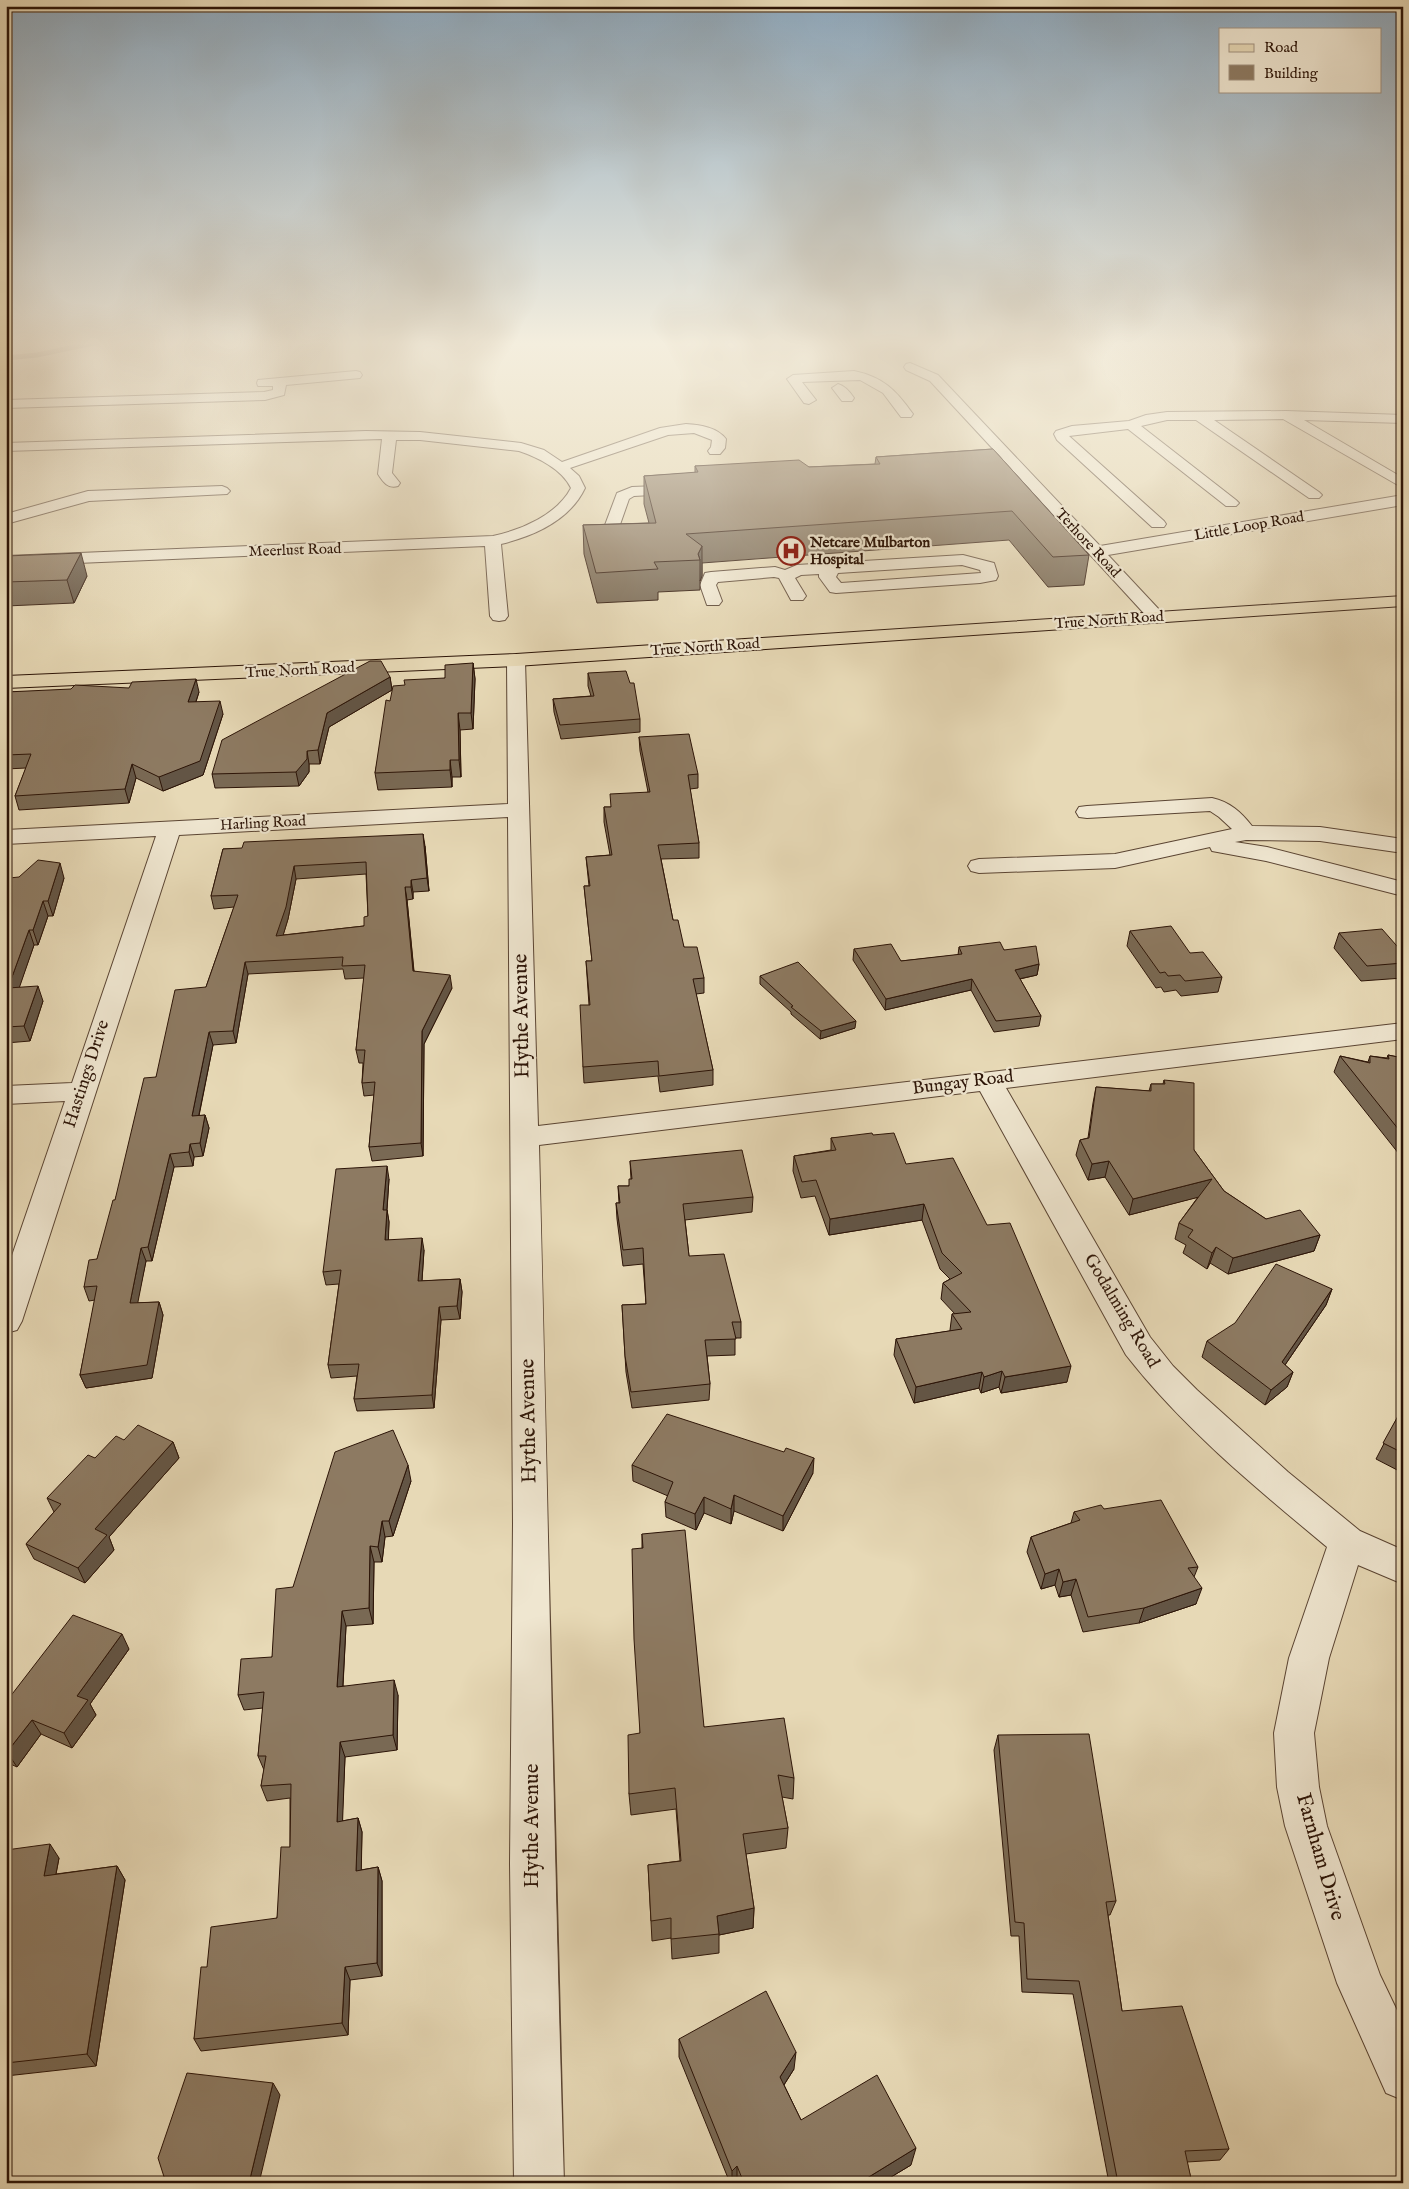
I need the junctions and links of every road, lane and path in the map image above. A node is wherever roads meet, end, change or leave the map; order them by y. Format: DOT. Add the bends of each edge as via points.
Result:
graph roads {
  1 [pos="118,443"];
  2 [pos="389,443"];
  3 [pos="483,443"];
  4 [pos="630,443"];
  5 [pos="719,443"];
  6 [pos="995,443"];
  7 [pos="1069,443"];
  8 [pos="1153,443"];
  9 [pos="1239,443"];
  10 [pos="1333,443"];
  11 [pos="56,445"];
  12 [pos="6,447"];
  13 [pos="714,451"];
  14 [pos="13,462"];
  15 [pos="560,467"];
  16 [pos="1018,468"];
  17 [pos="962,470"];
  18 [pos="393,484"];
  19 [pos="1403,484"];
  20 [pos="694,489"];
  21 [pos="222,491"];
  22 [pos="576,495"];
  23 [pos="1314,495"];
  24 [pos="622,496"];
  25 [pos="1403,500"];
  26 [pos="1231,503"];
  27 [pos="6,519"];
  28 [pos="1158,524"];
  29 [pos="610,533"];
  30 [pos="493,541"];
  31 [pos="1096,552"];
  32 [pos="6,561"];
  33 [pos="833,568"];
  34 [pos="786,576"];
  35 [pos="980,578"];
  36 [pos="836,588"];
  37 [pos="1000,590"];
  38 [pos="796,596"];
  39 [pos="1403,600"];
  40 [pos="713,601"];
  41 [pos="847,604"];
  42 [pos="499,616"];
  43 [pos="1157,617"];
  44 [pos="516,660"];
  45 [pos="6,682"];
  46 [pos="520,810"];
  47 [pos="1087,812"];
  48 [pos="170,828"];
  49 [pos="1246,833"];
  50 [pos="6,837"];
  51 [pos="1204,844"];
  52 [pos="1403,846"];
  53 [pos="1267,854"];
  54 [pos="978,866"];
  55 [pos="1403,876"];
  56 [pos="1403,889"];
  57 [pos="1403,1031"];
  58 [pos="988,1080"];
  59 [pos="82,1091"];
  60 [pos="6,1095"];
  61 [pos="523,1137"];
  62 [pos="6,1321"];
  63 [pos="1347,1542"];
  64 [pos="1403,1568"];
  65 [pos="1403,2076"];
  66 [pos="539,2183"];
  1 -- 11 [label="street"];
  2 -- 18 [label="street" via="385,474"];
  3 -- 15 [label="street" via="515,446 539,453"];
  4 -- 15 [label="street"];
  5 -- 13 [label="street"];
  6 -- 16 [label="street, Terhore Road"];
  7 -- 28 [label="street"];
  8 -- 26 [label="street"];
  9 -- 23 [label="street"];
  10 -- 19 [label="street"];
  11 -- 12 [label="street"];
  11 -- 14 [label="street"];
  15 -- 22 [label="street" via="577,482"];
  16 -- 17 [label="street"];
  16 -- 31 [label="street, Terhore Road"];
  20 -- 24 [label="street" via="632,492"];
  21 -- 27 [label="street" via="88,496"];
  22 -- 24 [label="street" via="600,493"];
  22 -- 30 [label="street, Meerlust Road" via="529,531"];
  24 -- 29 [label="street"];
  25 -- 31 [label="street, Little Loop Road"];
  30 -- 32 [label="street, Meerlust Road"];
  30 -- 42 [label="street"];
  31 -- 43 [label="street, Terhore Road"];
  33 -- 34 [label="street" via="798,570"];
  33 -- 35 [label="street" via="963,560 988,567 990,576"];
  33 -- 36 [label="street" via="827,577"];
  34 -- 38 [label="street"];
  34 -- 40 [label="street" via="779,572 712,577 708,585"];
  35 -- 36 [label="street"];
  35 -- 37 [label="street" via="999,585"];
  36 -- 41 [label="street" via="831,593 832,598"];
  39 -- 43 [label="main road, True North Road"];
  43 -- 44 [label="main road, True North Road"];
  44 -- 45 [label="main road, True North Road"];
  44 -- 46 [label="street, Hythe Avenue"];
  46 -- 48 [label="street, Harling Road"];
  46 -- 61 [label="street, Hythe Avenue"];
  47 -- 49 [label="street" via="1212,804 1228,812"];
  48 -- 50 [label="street, Harling Road"];
  48 -- 59 [label="street, Hastings Drive"];
  49 -- 51 [label="street"];
  49 -- 52 [label="street" via="1320,834"];
  51 -- 53 [label="street"];
  51 -- 54 [label="street" via="1115,861"];
  53 -- 55 [label="street" via="1335,857"];
  53 -- 56 [label="street"];
  57 -- 58 [label="street, Bungay Road"];
  58 -- 61 [label="street, Bungay Road"];
  58 -- 63 [label="street, Godalming Road" via="1138,1346 1160,1375 1224,1437"];
  59 -- 60 [label="street"];
  59 -- 62 [label="street, Hastings Drive"];
  61 -- 66 [label="street, Hythe Avenue"];
  63 -- 64 [label="street, Godalming Road"];
  63 -- 65 [label="street, Farnham Drive" via="1310,1658 1294,1733 1298,1787 1306,1826 1360,1983"];
}
